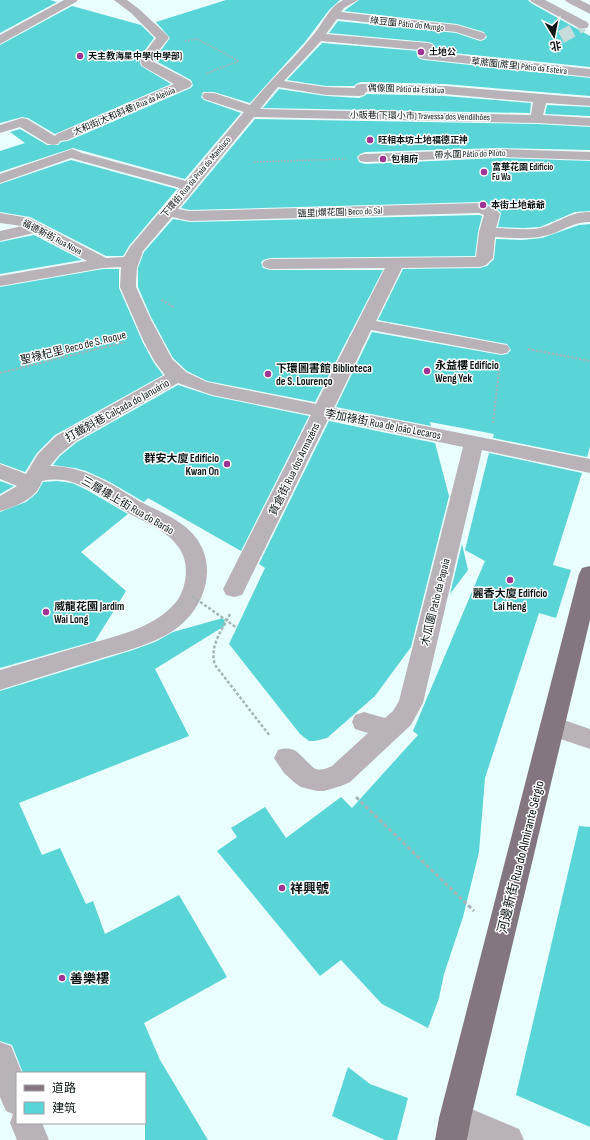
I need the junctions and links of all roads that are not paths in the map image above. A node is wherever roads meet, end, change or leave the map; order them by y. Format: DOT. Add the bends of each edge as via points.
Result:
graph roads {
  1 [pos="72,0"];
  2 [pos="120,0"];
  3 [pos="352,0"];
  4 [pos="536,0"];
  5 [pos="577,1"];
  6 [pos="590,10"];
  7 [pos="333,15"];
  8 [pos="583,25"];
  9 [pos="480,36"];
  10 [pos="318,37"];
  11 [pos="0,40"];
  12 [pos="590,73"];
  13 [pos="275,83"];
  14 [pos="209,96"];
  15 [pos="540,99"];
  16 [pos="590,102"];
  17 [pos="252,111"];
  18 [pos="537,119"];
  19 [pos="590,122"];
  20 [pos="0,129"];
  21 [pos="590,156"];
  22 [pos="365,158"];
  23 [pos="0,179"];
  24 [pos="189,186"];
  25 [pos="168,211"];
  26 [pos="590,217"];
  27 [pos="0,218"];
  28 [pos="37,228"];
  29 [pos="487,232"];
  30 [pos="0,236"];
  31 [pos="129,262"];
  32 [pos="103,263"];
  33 [pos="396,263"];
  34 [pos="270,264"];
  35 [pos="0,281"];
  36 [pos="367,314"];
  37 [pos="501,349"];
  38 [pos="178,376"];
  39 [pos="322,412"];
  40 [pos="482,444"];
  41 [pos="590,466"];
  42 [pos="0,471"];
  43 [pos="33,480"];
  44 [pos="0,504"];
  45 [pos="590,574"];
  46 [pos="234,589"];
  47 [pos="0,680"];
  48 [pos="364,722"];
  49 [pos="552,726"];
  50 [pos="389,729"];
  51 [pos="590,739"];
  52 [pos="287,758"];
  53 [pos="0,1057"];
  54 [pos="16,1097"];
  55 [pos="26,1124"];
  56 [pos="453,1129"];
  57 [pos="33,1140"];
  58 [pos="508,1140"];
  1 -- 11 [label="street"];
  2 -- 20 [label="street, 大和街(大和斜巷) Rua da Aleluia" via="163,38 146,59 146,63 183,83 57,139 22,122"];
  3 -- 7 [label="street, 下環街 Rua da Praia do Manduco" via="340,6"];
  4 -- 8 [label="street"];
  5 -- 6 [label="street"];
  7 -- 9 [label="street, 綠豆圍 Pátio do Mungo" via="457,29"];
  7 -- 10 [label="street, 下環街 Rua da Praia do Manduco"];
  10 -- 12 [label="street, 草蓆圍(蓆里) Pátio da Esteira" via="428,47 424,56"];
  10 -- 13 [label="street, 下環街 Rua da Praia do Manduco"];
  13 -- 15 [label="street, 偶像圍 Pátio da Estátua" via="326,91 359,92 361,88 445,90"];
  13 -- 17 [label="street, 下環街 Rua da Praia do Manduco"];
  14 -- 17 [label="street, 小販巷(下環小市) Travessa dos Vendilhões"];
  15 -- 16 [label="street, 偶像圍 Pátio da Estátua"];
  15 -- 18 [label="street"];
  17 -- 18 [label="street, 小販巷(下環小市) Travessa dos Vendilhões"];
  17 -- 24 [label="street, 下環街 Rua da Praia do Manduco"];
  18 -- 19 [label="street, 小販巷(下環小市) Travessa dos Vendilhões"];
  21 -- 22 [label="street, 帶水圍 Pátio do Piloto" via="499,153"];
  23 -- 24 [label="street" via="72,153"];
  24 -- 25 [label="street, 下環街 Rua da Praia do Manduco"];
  25 -- 29 [label="street, 鹽里(爛花園) Beco do Sal" via="190,216 479,208 492,214"];
  25 -- 31 [label="street, 下環街 Rua da Praia do Manduco"];
  26 -- 29 [label="street" via="576,217 535,233"];
  27 -- 28 [label="street, 福德新街 Rua Nova" via="23,220"];
  28 -- 30 [label="street"];
  28 -- 32 [label="street, 福德新街 Rua Nova"];
  29 -- 33 [label="street, 鹽里(爛花園) Beco do Sal" via="485,258 480,262"];
  31 -- 32 [label="street"];
  31 -- 38 [label="street, 下環街 Rua da Praia do Manduco" via="128,287 164,363"];
  32 -- 35 [label="street"];
  33 -- 34 [label="street, 鹽里(爛花園) Beco do Sal"];
  33 -- 36 [label="street, 貨倉街 Rua dos Armazéns"];
  36 -- 37 [label="street"];
  36 -- 39 [label="street, 貨倉街 Rua dos Armazéns"];
  38 -- 39 [label="street, 李加祿街 Rua de João Lecaros" via="212,389"];
  38 -- 43 [label="street, 打鐵斜巷 Calçada do Januário" via="62,441 44,460"];
  39 -- 40 [label="street, 李加祿街 Rua de João Lecaros"];
  39 -- 46 [label="street, 貨倉街 Rua dos Armazéns"];
  40 -- 41 [label="street, 李加祿街 Rua de João Lecaros"];
  40 -- 50 [label="street, 木瓜圍 Patio da Papaia" via="411,703 402,718"];
  42 -- 43 [label="street"];
  43 -- 44 [label="street" via="19,495"];
  43 -- 47 [label="street, 三層樓上街 Rua do Barão" via="62,473 82,478 173,530 189,545 197,564 198,574 192,596 166,624 139,637"];
  45 -- 49 [label="main road, 河邊新街 Rua do Almirante Sérgio"];
  48 -- 50 [label="street"];
  49 -- 51 [label="street"];
  49 -- 56 [label="main road, 河邊新街 Rua do Almirante Sérgio"];
  50 -- 52 [label="street, 木瓜圍 Patio da Papaia" via="341,774 332,779 307,778"];
  53 -- 54 [label="street"];
  55 -- 57 [label="street"];
  56 -- 58 [label="street"];
}
